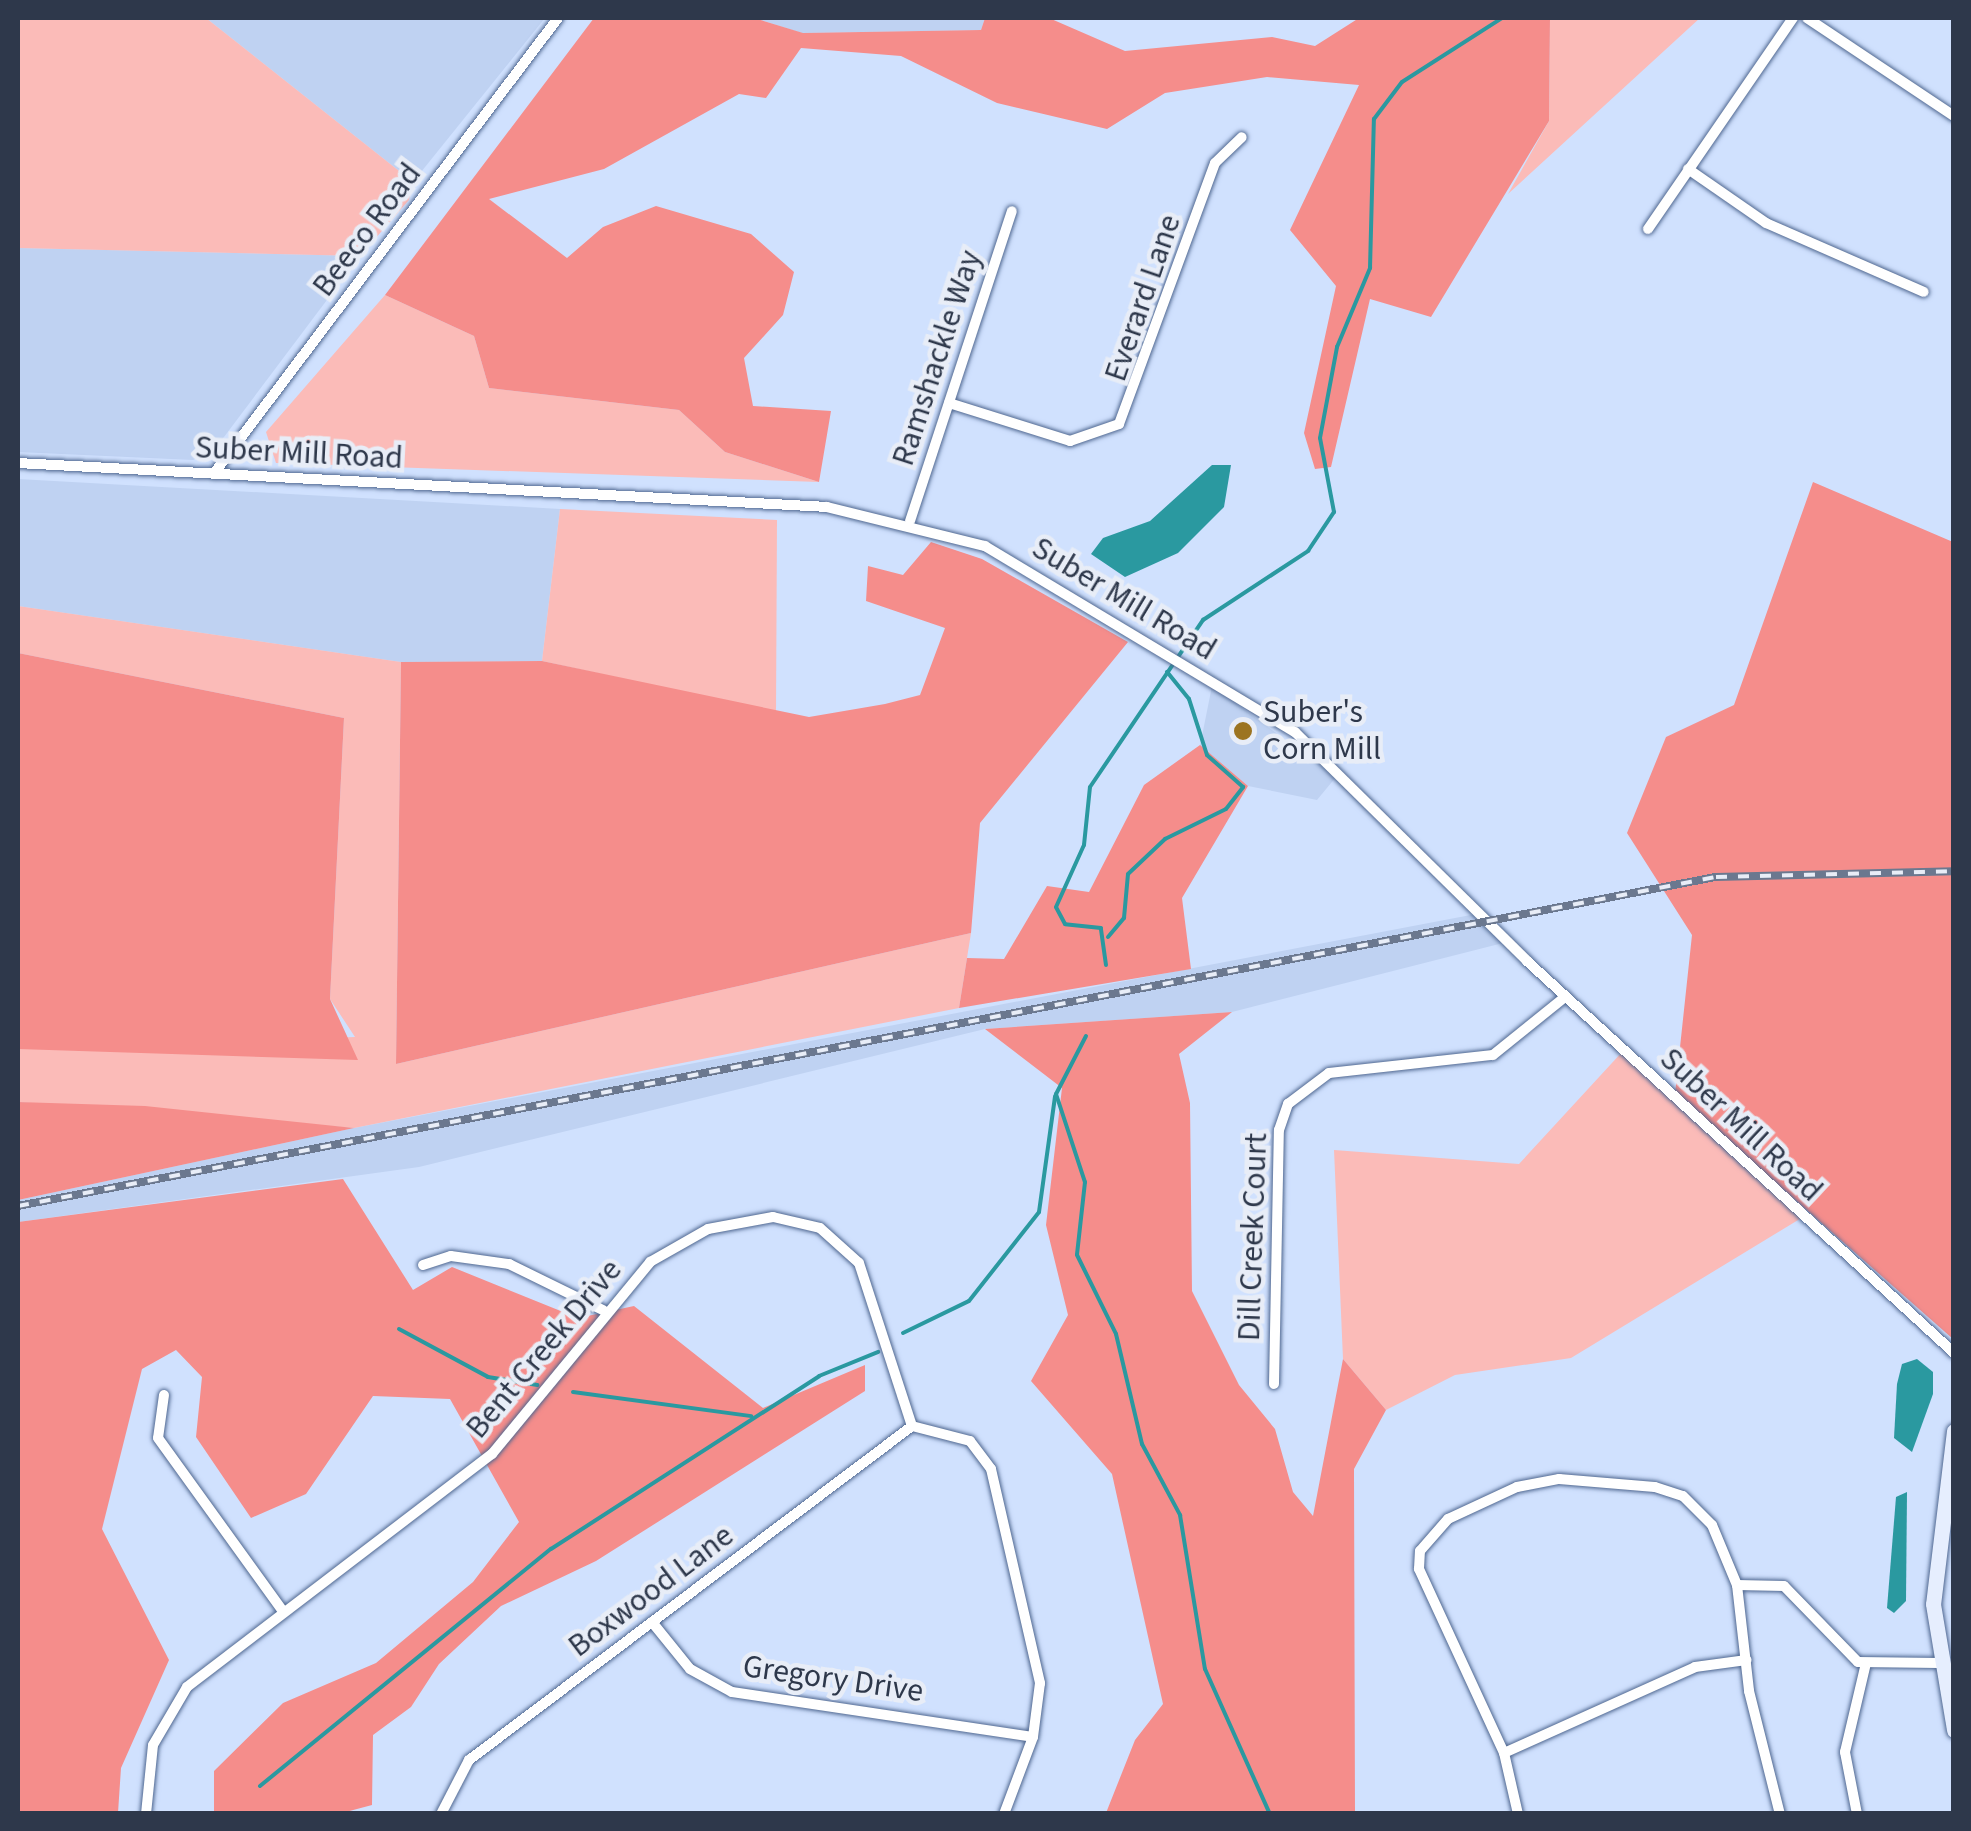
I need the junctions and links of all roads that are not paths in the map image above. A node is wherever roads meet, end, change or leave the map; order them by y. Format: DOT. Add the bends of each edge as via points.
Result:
graph roads {
  1 [pos="558,18"];
  2 [pos="1794,18"];
  3 [pos="1807,18"];
  4 [pos="1954,116"];
  5 [pos="1242,137"];
  6 [pos="1688,169"];
  7 [pos="1012,211"];
  8 [pos="1648,229"];
  9 [pos="1924,292"];
  10 [pos="949,403"];
  11 [pos="18,463"];
  12 [pos="216,472"];
  13 [pos="910,521"];
  14 [pos="1565,997"];
  15 [pos="423,1265"];
  16 [pos="603,1310"];
  17 [pos="1954,1353"];
  18 [pos="1274,1384"];
  19 [pos="164,1396"];
  20 [pos="912,1426"];
  21 [pos="1954,1431"];
  22 [pos="1737,1585"];
  23 [pos="283,1611"];
  24 [pos="652,1622"];
  25 [pos="1746,1660"];
  26 [pos="1866,1663"];
  27 [pos="1939,1663"];
  28 [pos="1954,1730"];
  29 [pos="1034,1738"];
  30 [pos="1504,1753"];
  31 [pos="146,1814"];
  32 [pos="441,1814"];
  33 [pos="1004,1814"];
  34 [pos="1518,1814"];
  35 [pos="1780,1814"];
  36 [pos="1858,1814"];
  1 -- 12 [label="street, Beeco Road"];
  2 -- 6 [label="street"];
  3 -- 4 [label="street"];
  5 -- 10 [label="street, Everard Lane" via="1215,164 1119,424 1070,441"];
  6 -- 8 [label="street"];
  6 -- 9 [label="street" via="1766,223"];
  7 -- 10 [label="street, Ramshackle Way"];
  10 -- 13 [label="street, Ramshackle Way"];
  11 -- 12 [label="street, Suber Mill Road"];
  12 -- 13 [label="street, Suber Mill Road" via="770,502"];
  13 -- 14 [label="street, Suber Mill Road" via="1018,563 1322,755"];
  14 -- 17 [label="street, Suber Mill Road"];
  14 -- 18 [label="street, Dill Creek Court" via="1493,1055 1329,1073 1288,1104 1279,1130"];
  15 -- 16 [label="street" via="451,1256 498,1262"];
  16 -- 20 [label="street, Bent Creek Drive" via="650,1262 696,1233 762,1218 810,1224 845,1246 868,1278"];
  16 -- 23 [label="street, Bent Creek Drive" via="492,1454"];
  19 -- 23 [label="street" via="158,1438"];
  20 -- 24 [label="street, Boxwood Lane"];
  20 -- 29 [label="street" via="970,1440 990,1469 1038,1672"];
  21 -- 27 [label="street" via="1935,1553"];
  22 -- 25 [label="street"];
  22 -- 26 [label="street" via="1784,1586"];
  22 -- 30 [label="street" via="1712,1525 1683,1496 1655,1487 1559,1479 1518,1486 1448,1520 1426,1538 1420,1570"];
  23 -- 31 [label="street, Bent Creek Drive" via="170,1706 153,1745"];
  24 -- 29 [label="street, Gregory Drive" via="690,1668 732,1692"];
  24 -- 32 [label="street, Boxwood Lane" via="468,1760"];
  25 -- 30 [label="street" via="1695,1666"];
  25 -- 35 [label="street"];
  26 -- 27 [label="street"];
  26 -- 36 [label="street" via="1845,1752"];
  27 -- 28 [label="street"];
  29 -- 33 [label="street"];
  30 -- 34 [label="street"];
}
